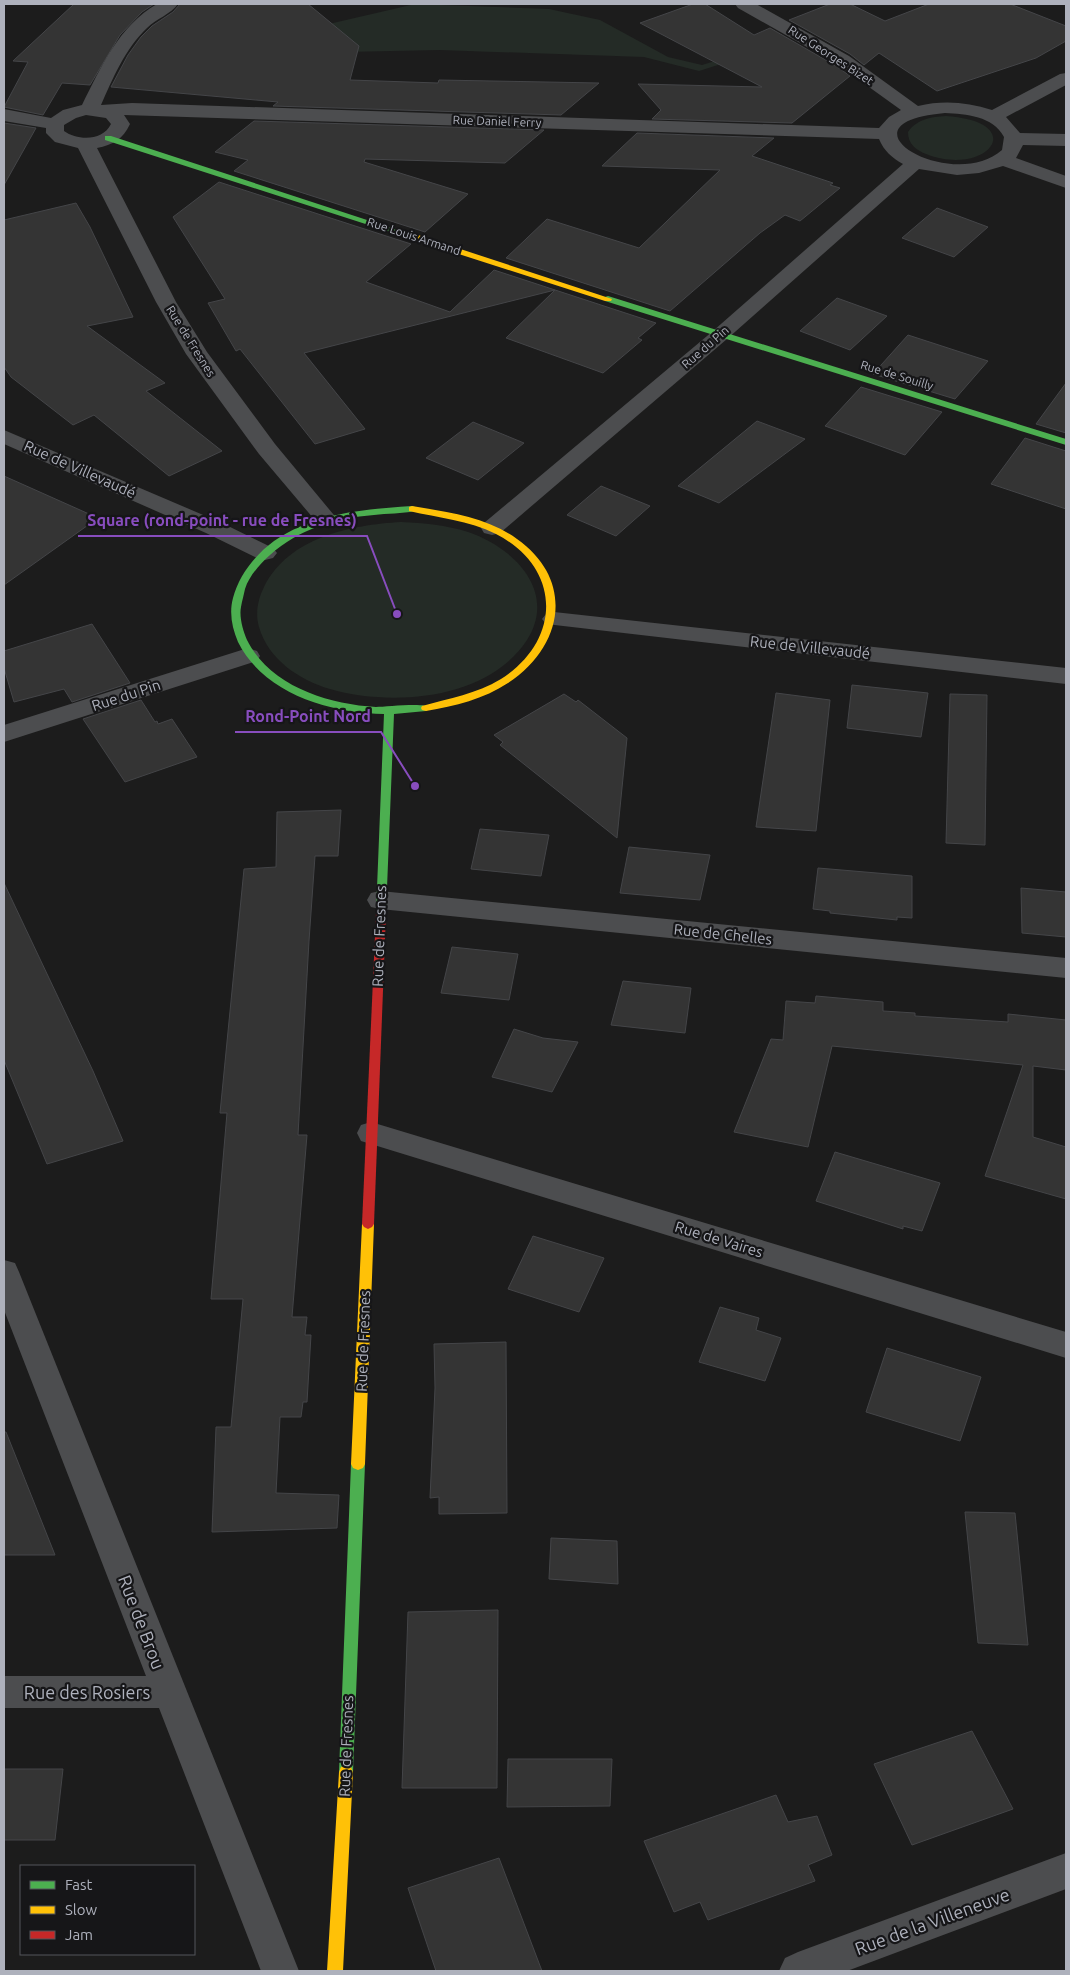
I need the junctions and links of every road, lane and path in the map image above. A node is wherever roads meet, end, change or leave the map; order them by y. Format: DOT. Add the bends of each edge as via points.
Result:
graph roads {
  1 [pos="169,4"];
  2 [pos="744,4"];
  3 [pos="1066,78"];
  4 [pos="98,111"];
  5 [pos="914,111"];
  6 [pos="4,115"];
  7 [pos="992,117"];
  8 [pos="54,124"];
  9 [pos="887,134"];
  10 [pos="108,138"];
  11 [pos="1014,139"];
  12 [pos="1066,140"];
  13 [pos="85,143"];
  14 [pos="1002,159"];
  15 [pos="916,162"];
  16 [pos="1066,182"];
  17 [pos="720,335"];
  18 [pos="4,436"];
  19 [pos="1066,442"];
  20 [pos="327,520"];
  21 [pos="492,528"];
  22 [pos="265,553"];
  23 [pos="554,619"];
  24 [pos="248,656"];
  25 [pos="1066,676"];
  26 [pos="389,711"];
  27 [pos="4,734"];
  28 [pos="380,900"];
  29 [pos="1066,968"];
  30 [pos="371,1133"];
  31 [pos="4,1272"];
  32 [pos="1066,1345"];
  33 [pos="4,1692"];
  34 [pos="169,1692"];
  35 [pos="1066,1871"];
  36 [pos="280,1971"];
  37 [pos="335,1971"];
  38 [pos="798,1971"];
  1 -- 4 [label="street" via="145,20 117,51"];
  2 -- 5 [label="street, Rue Georges Bizet" via="843,60"];
  3 -- 7 [label="street"];
  4 -- 8 [label="street, Rue Daniel Ferry" via="64,116"];
  4 -- 9 [label="street, Rue Daniel Ferry"];
  4 -- 10 [label="street" via="114,114 121,124 120,129"];
  5 -- 7 [label="street" via="962,108"];
  5 -- 9 [label="street" via="900,117"];
  6 -- 8 [label="street"];
  7 -- 11 [label="street" via="1010,131"];
  8 -- 13 [label="street" via="59,138"];
  9 -- 15 [label="street" via="900,154"];
  10 -- 13 [label="street"];
  10 -- 17 [label="street, Rue Louis Armand"];
  11 -- 12 [label="street"];
  11 -- 14 [label="street" via="1010,153"];
  13 -- 20 [label="street, Rue de Fresnes" via="158,286 197,354 266,448"];
  14 -- 15 [label="street" via="972,169 943,168"];
  14 -- 16 [label="street"];
  15 -- 17 [label="street, Rue du Pin"];
  17 -- 19 [label="street, Rue de Souilly"];
  17 -- 21 [label="street, Rue du Pin"];
  18 -- 22 [label="street, Rue de Villevaudé"];
  20 -- 21 [label="street" via="368,511 412,509 454,515"];
  20 -- 22 [label="street" via="288,537"];
  21 -- 23 [label="street" via="521,545 542,567 553,592"];
  22 -- 24 [label="street" via="245,576 235,603 236,630"];
  23 -- 25 [label="street, Rue de Villevaudé"];
  23 -- 26 [label="street" via="541,647 516,673 488,689 436,706"];
  24 -- 26 [label="street" via="267,674 320,701"];
  24 -- 27 [label="street, Rue du Pin"];
  26 -- 28 [label="street, Rue de Fresnes"];
  28 -- 29 [label="street, Rue de Chelles"];
  28 -- 30 [label="street, Rue de Fresnes"];
  30 -- 32 [label="street, Rue de Vaires"];
  30 -- 37 [label="street, Rue de Fresnes"];
  31 -- 34 [label="street, Rue de Brou"];
  33 -- 34 [label="street, Rue des Rosiers"];
  34 -- 36 [label="street, Rue de Brou"];
  35 -- 38 [label="street, Rue de la Villeneuve"];
}
